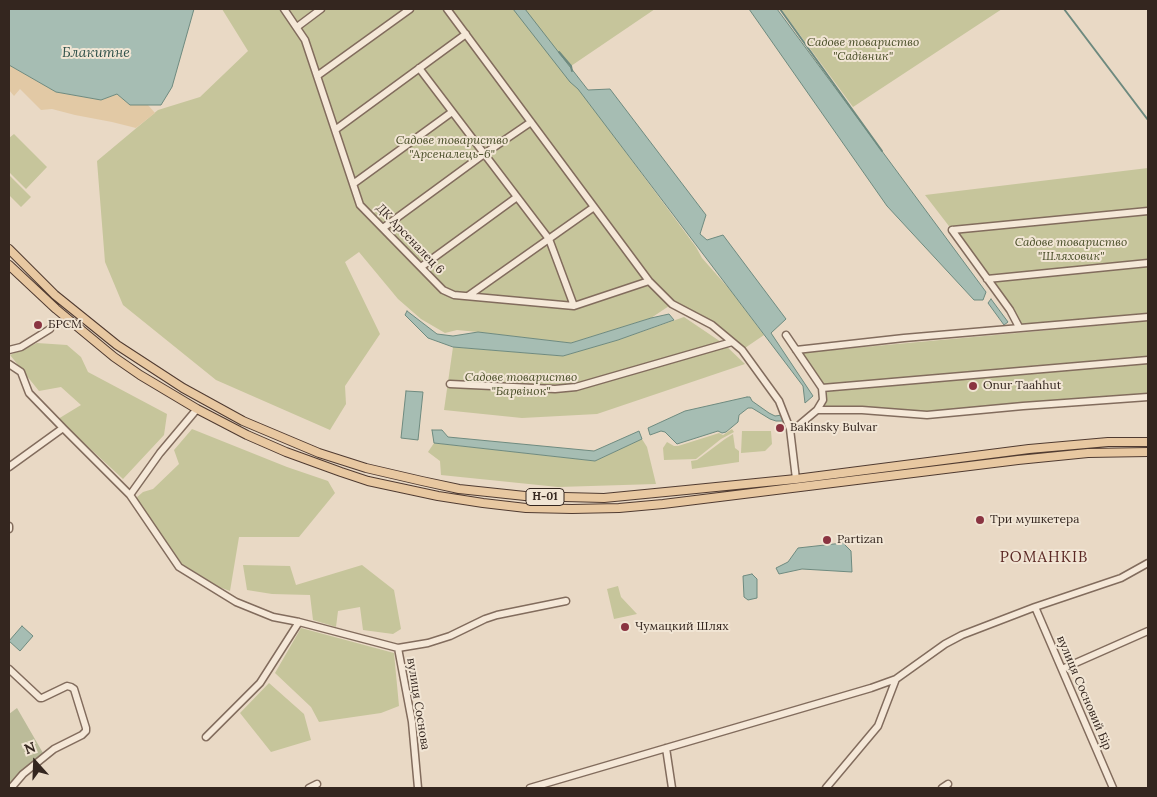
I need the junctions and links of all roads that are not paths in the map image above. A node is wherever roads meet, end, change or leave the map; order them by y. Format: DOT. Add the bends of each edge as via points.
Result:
graph roads {
  1 [pos="284,9"];
  2 [pos="322,9"];
  3 [pos="410,9"];
  4 [pos="447,9"];
  5 [pos="297,27"];
  6 [pos="466,34"];
  7 [pos="419,68"];
  8 [pos="317,76"];
  9 [pos="452,112"];
  10 [pos="531,122"];
  11 [pos="335,130"];
  12 [pos="484,154"];
  13 [pos="354,184"];
  14 [pos="517,197"];
  15 [pos="594,208"];
  16 [pos="1148,211"];
  17 [pos="383,228"];
  18 [pos="549,239"];
  19 [pos="9,249"];
  20 [pos="1148,263"];
  21 [pos="9,265"];
  22 [pos="421,267"];
  23 [pos="987,279"];
  24 [pos="649,281"];
  25 [pos="468,296"];
  26 [pos="574,306"];
  27 [pos="1148,317"];
  28 [pos="1019,327"];
  29 [pos="50,329"];
  30 [pos="786,335"];
  31 [pos="732,342"];
  32 [pos="9,350"];
  33 [pos="796,350"];
  34 [pos="1148,360"];
  35 [pos="9,364"];
  36 [pos="450,384"];
  37 [pos="822,388"];
  38 [pos="1148,397"];
  39 [pos="197,409"];
  40 [pos="817,410"];
  41 [pos="62,428"];
  42 [pos="790,429"];
  43 [pos="1148,442"];
  44 [pos="1148,452"];
  45 [pos="9,467"];
  46 [pos="796,479"];
  47 [pos="130,495"];
  48 [pos="1147,566"];
  49 [pos="566,601"];
  50 [pos="1035,607"];
  51 [pos="299,622"];
  52 [pos="1148,632"];
  53 [pos="398,648"];
  54 [pos="9,669"];
  55 [pos="1062,669"];
  56 [pos="896,679"];
  57 [pos="206,737"];
  58 [pos="666,748"];
  59 [pos="317,784"];
  60 [pos="12,788"];
  61 [pos="309,788"];
  62 [pos="418,788"];
  63 [pos="530,788"];
  64 [pos="672,788"];
  65 [pos="826,788"];
  66 [pos="1113,788"];
  1 -- 5 [label="street, ДК Арсеналец 6"];
  2 -- 5 [label="street"];
  3 -- 8 [label="street"];
  4 -- 6 [label="street"];
  5 -- 8 [label="street, ДК Арсеналец 6"];
  6 -- 7 [label="street"];
  6 -- 10 [label="street"];
  7 -- 9 [label="street"];
  7 -- 11 [label="street"];
  8 -- 11 [label="street, ДК Арсеналец 6"];
  9 -- 12 [label="street"];
  9 -- 13 [label="street"];
  10 -- 12 [label="street"];
  10 -- 15 [label="street"];
  11 -- 13 [label="street, ДК Арсеналец 6"];
  12 -- 14 [label="street"];
  12 -- 17 [label="street"];
  13 -- 17 [label="street, ДК Арсеналец 6" via="360,205"];
  14 -- 18 [label="street"];
  14 -- 22 [label="street"];
  15 -- 18 [label="street"];
  15 -- 24 [label="street"];
  16 -- 23 [label="street" via="952,230"];
  17 -- 22 [label="street, ДК Арсеналец 6"];
  18 -- 25 [label="street"];
  18 -- 26 [label="street"];
  19 -- 46 [label="main road, Н-01" via="55,295 116,345 183,388 243,421 319,453 366,468 459,489 552,497 614,497"];
  20 -- 23 [label="street"];
  21 -- 39 [label="main road, Н-01" via="108,352"];
  22 -- 25 [label="street, ДК Арсеналец 6" via="443,290"];
  23 -- 28 [label="street"];
  24 -- 26 [label="street, ДК Арсеналец 6"];
  24 -- 31 [label="street" via="672,304 712,325"];
  25 -- 26 [label="street, ДК Арсеналец 6"];
  27 -- 28 [label="street"];
  28 -- 33 [label="street"];
  29 -- 32 [label="street"];
  30 -- 33 [label="street"];
  31 -- 36 [label="street" via="576,387"];
  31 -- 42 [label="street" via="742,350 779,401"];
  33 -- 37 [label="street"];
  34 -- 37 [label="street"];
  35 -- 41 [label="street" via="21,372 29,393"];
  37 -- 40 [label="street" via="823,400"];
  38 -- 40 [label="street" via="927,415"];
  39 -- 44 [label="main road, Н-01" via="286,452 368,481 438,496 526,508 663,504 1018,460 1088,453"];
  39 -- 47 [label="street"];
  40 -- 42 [label="street"];
  41 -- 45 [label="street"];
  41 -- 47 [label="street"];
  42 -- 46 [label="street"];
  43 -- 46 [label="main road, Н-01" via="1029,449"];
  47 -- 51 [label="street" via="179,567 236,602 273,618"];
  48 -- 50 [label="street" via="1122,578"];
  49 -- 53 [label="street, вулиця Соснова" via="497,615 450,636"];
  50 -- 55 [label="street, вулиця Сосновий Бір"];
  50 -- 56 [label="street" via="962,635"];
  51 -- 53 [label="street"];
  51 -- 57 [label="street" via="260,683"];
  52 -- 55 [label="street"];
  53 -- 62 [label="street, вулиця Соснова" via="412,722"];
  54 -- 60 [label="street" via="40,698 67,686 74,689 86,728 82,735 54,749 23,774"];
  55 -- 66 [label="street, вулиця Сосновий Бір"];
  56 -- 58 [label="street"];
  56 -- 65 [label="street" via="878,726"];
  58 -- 63 [label="street"];
  58 -- 64 [label="street"];
  59 -- 61 [label="street"];
}
